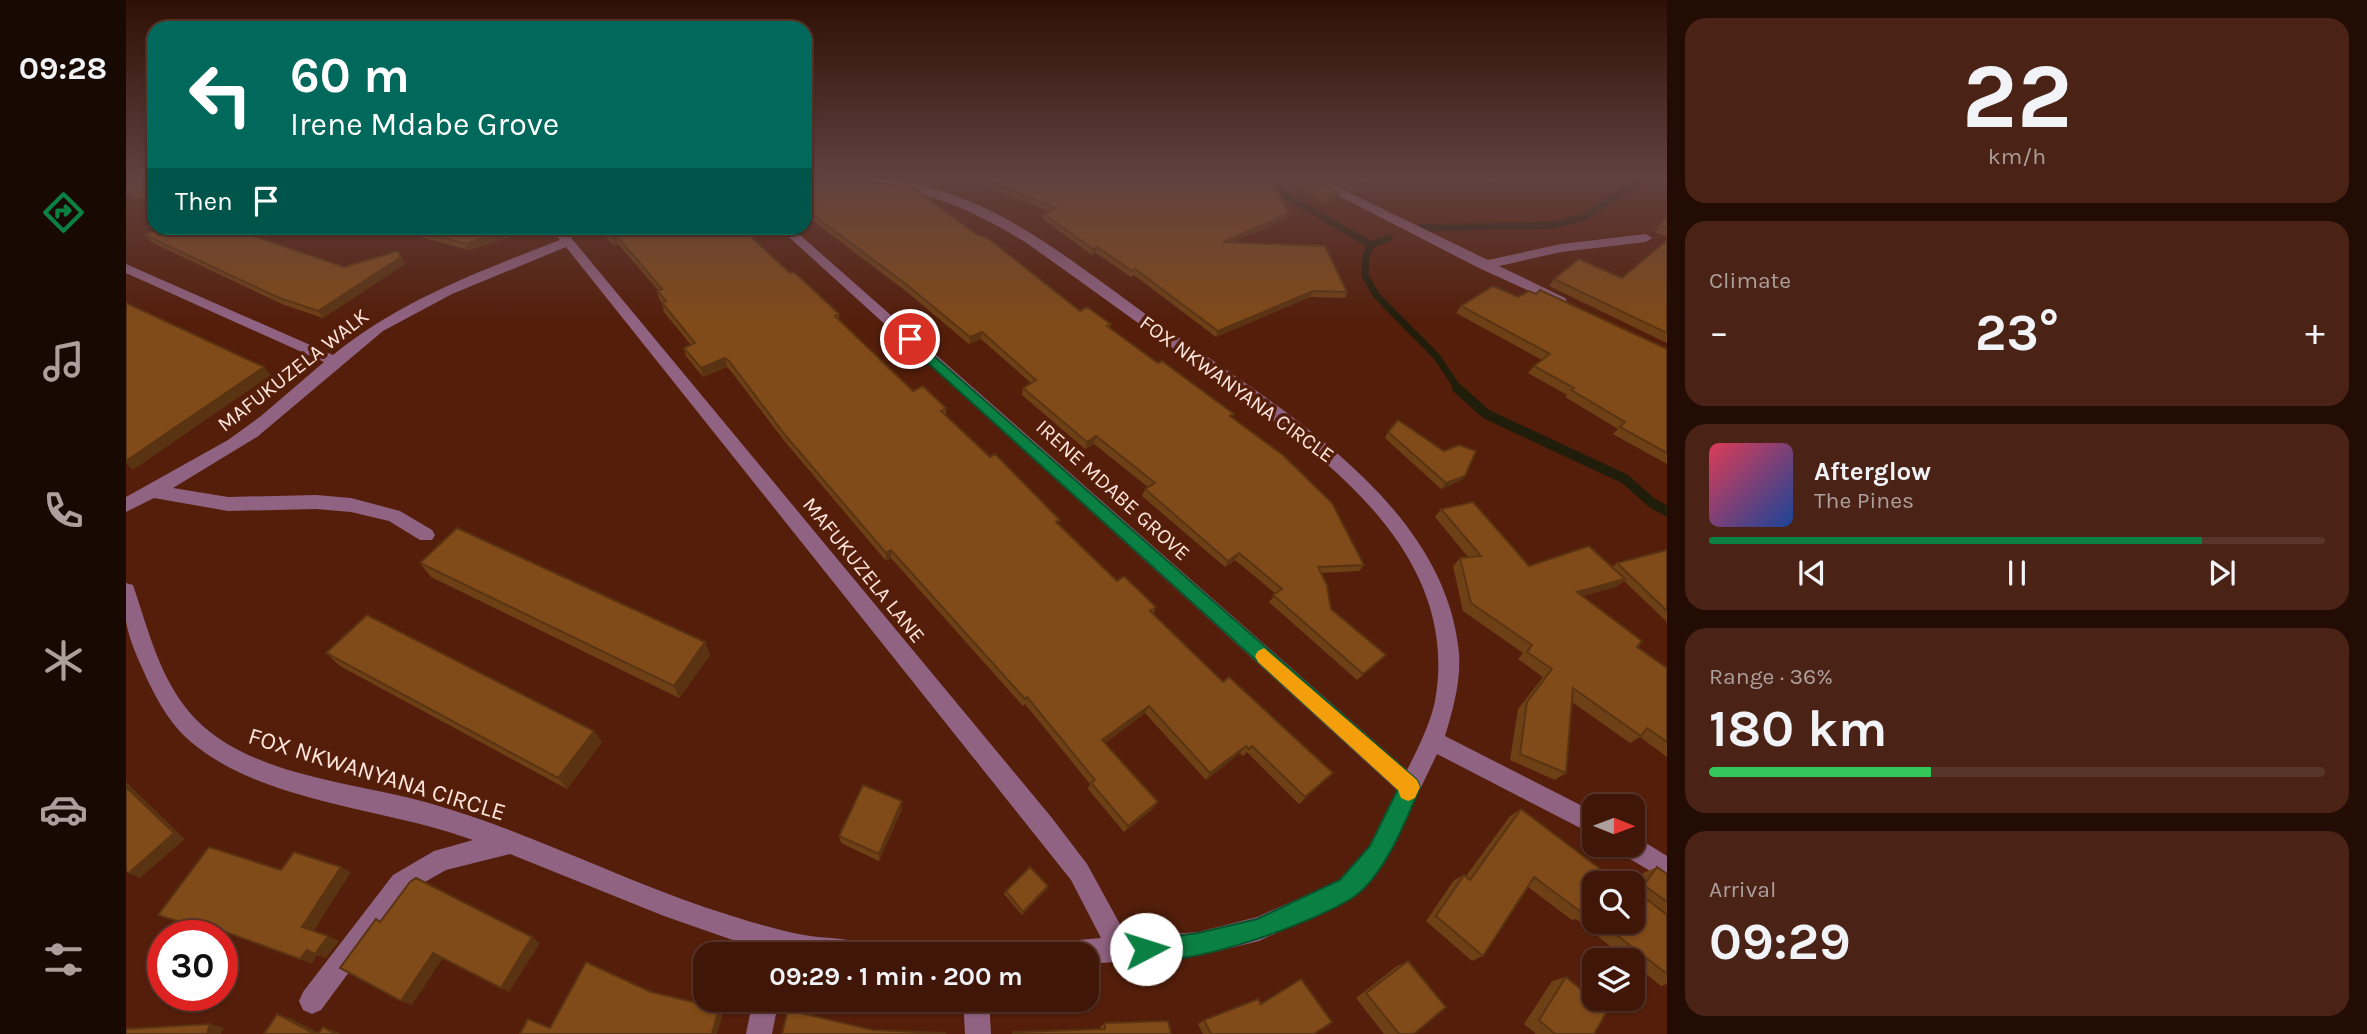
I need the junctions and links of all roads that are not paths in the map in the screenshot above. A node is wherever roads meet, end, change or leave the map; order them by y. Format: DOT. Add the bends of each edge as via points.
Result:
graph roads {
  1 [pos="1005,224"];
  2 [pos="1403,224"];
  3 [pos="562,235"];
  4 [pos="793,235"];
  5 [pos="1646,238"];
  6 [pos="1484,265"];
  7 [pos="126,268"];
  8 [pos="1569,305"];
  9 [pos="334,361"];
  10 [pos="153,491"];
  11 [pos="126,505"];
  12 [pos="426,535"];
  13 [pos="126,591"];
  14 [pos="1433,741"];
  15 [pos="1410,787"];
  16 [pos="1582,818"];
  17 [pos="508,843"];
  18 [pos="1645,855"];
  19 [pos="1667,869"];
  20 [pos="763,942"];
  21 [pos="1121,951"];
  22 [pos="1099,952"];
  23 [pos="312,1001"];
  24 [pos="763,1012"];
  25 [pos="977,1012"];
  26 [pos="759,1034"];
  27 [pos="978,1034"];
  1 -- 14 [label="street, FOX NKWANYANA CIRCLE" via="1315,442 1359,481 1391,519 1424,569 1441,610 1449,655 1445,702"];
  2 -- 6 [label="street"];
  3 -- 9 [label="street, MAFUKUZELA WALK" via="415,305"];
  3 -- 21 [label="street, MAFUKUZELA LANE" via="1080,872"];
  4 -- 15 [label="street, IRENE MDABE GROVE"];
  5 -- 6 [label="street" via="1561,248"];
  6 -- 8 [label="street"];
  7 -- 9 [label="street"];
  9 -- 10 [label="street, MAFUKUZELA WALK" via="267,421"];
  10 -- 11 [label="street, MAFUKUZELA WALK"];
  10 -- 12 [label="street" via="228,504 351,505 394,516"];
  13 -- 17 [label="street, FOX NKWANYANA CIRCLE" via="160,687 177,715 215,748 250,765 455,822"];
  14 -- 15 [label="street, FOX NKWANYANA CIRCLE"];
  14 -- 16 [label="street"];
  15 -- 21 [label="street, FOX NKWANYANA CIRCLE" via="1377,854 1348,888 1259,929 1198,944"];
  17 -- 20 [label="street, FOX NKWANYANA CIRCLE"];
  17 -- 23 [label="street" via="442,859 401,883"];
  18 -- 19 [label="street"];
  21 -- 22 [label="street, FOX NKWANYANA CIRCLE"];
  24 -- 26 [label="street"];
  25 -- 27 [label="street"];
}
